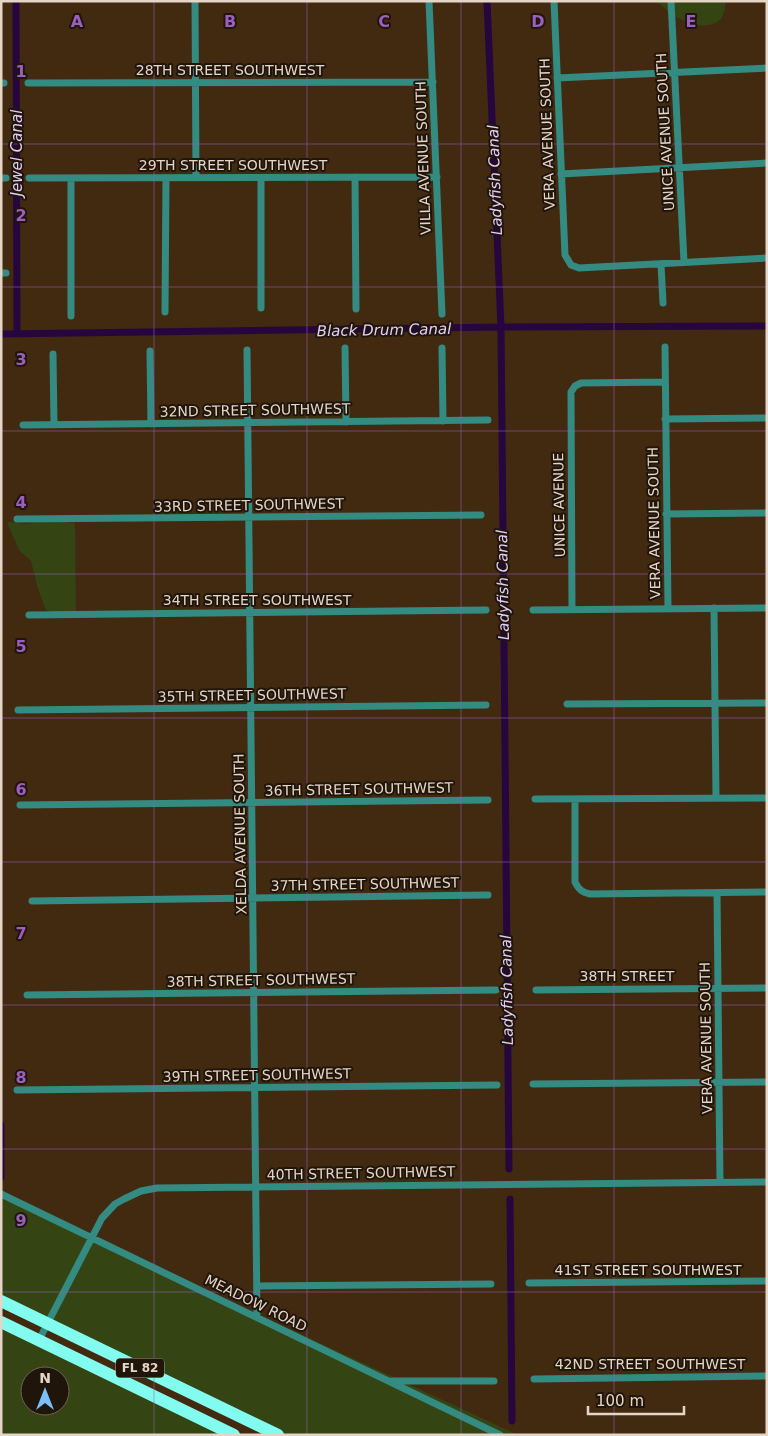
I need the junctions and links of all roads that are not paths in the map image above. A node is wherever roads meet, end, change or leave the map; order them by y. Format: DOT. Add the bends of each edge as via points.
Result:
graph roads {
  1 [pos="195,1"];
  2 [pos="429,1"];
  3 [pos="554,1"];
  4 [pos="671,1"];
  5 [pos="767,68"];
  6 [pos="674,73"];
  7 [pos="557,78"];
  8 [pos="433,82"];
  9 [pos="28,83"];
  10 [pos="196,83"];
  11 [pos="767,163"];
  12 [pos="679,168"];
  13 [pos="561,174"];
  14 [pos="196,177"];
  15 [pos="355,177"];
  16 [pos="436,177"];
  17 [pos="29,178"];
  18 [pos="71,178"];
  19 [pos="166,178"];
  20 [pos="261,178"];
  21 [pos="767,258"];
  22 [pos="684,262"];
  23 [pos="661,264"];
  24 [pos="663,303"];
  25 [pos="261,308"];
  26 [pos="356,309"];
  27 [pos="165,312"];
  28 [pos="442,314"];
  29 [pos="71,316"];
  30 [pos="665,347"];
  31 [pos="345,348"];
  32 [pos="442,348"];
  33 [pos="247,350"];
  34 [pos="150,351"];
  35 [pos="53,354"];
  36 [pos="665,382"];
  37 [pos="767,418"];
  38 [pos="665,419"];
  39 [pos="488,420"];
  40 [pos="443,421"];
  41 [pos="346,422"];
  42 [pos="248,423"];
  43 [pos="151,424"];
  44 [pos="23,425"];
  45 [pos="54,425"];
  46 [pos="767,513"];
  47 [pos="666,514"];
  48 [pos="481,515"];
  49 [pos="249,518"];
  50 [pos="17,519"];
  51 [pos="668,608"];
  52 [pos="714,608"];
  53 [pos="767,608"];
  54 [pos="572,609"];
  55 [pos="486,610"];
  56 [pos="533,610"];
  57 [pos="250,612"];
  58 [pos="29,615"];
  59 [pos="716,703"];
  60 [pos="767,703"];
  61 [pos="567,704"];
  62 [pos="486,705"];
  63 [pos="251,708"];
  64 [pos="18,710"];
  65 [pos="716,798"];
  66 [pos="767,798"];
  67 [pos="535,799"];
  68 [pos="575,799"];
  69 [pos="488,800"];
  70 [pos="252,802"];
  71 [pos="20,805"];
  72 [pos="767,892"];
  73 [pos="716,893"];
  74 [pos="488,895"];
  75 [pos="253,898"];
  76 [pos="32,901"];
  77 [pos="718,988"];
  78 [pos="767,988"];
  79 [pos="496,990"];
  80 [pos="536,990"];
  81 [pos="254,992"];
  82 [pos="27,995"];
  83 [pos="718,1082"];
  84 [pos="767,1082"];
  85 [pos="533,1084"];
  86 [pos="497,1085"];
  87 [pos="254,1087"];
  88 [pos="17,1090"];
  89 [pos="720,1182"];
  90 [pos="767,1182"];
  91 [pos="255,1187"];
  92 [pos="1,1194"];
  93 [pos="91,1238"];
  94 [pos="767,1281"];
  95 [pos="529,1283"];
  96 [pos="491,1284"];
  97 [pos="257,1286"];
  98 [pos="1,1301"];
  99 [pos="257,1317"];
  100 [pos="1,1322"];
  101 [pos="48,1323"];
  102 [pos="39,1340"];
  103 [pos="767,1376"];
  104 [pos="534,1379"];
  105 [pos="389,1381"];
  106 [pos="494,1381"];
  107 [pos="234,1435"];
  108 [pos="278,1435"];
  109 [pos="500,1435"];
  1 -- 10 [label="street"];
  2 -- 8 [label="street, VILLA AVENUE SOUTH"];
  3 -- 7 [label="street, VERA AVENUE SOUTH"];
  4 -- 6 [label="street, UNICE AVENUE SOUTH"];
  5 -- 6 [label="street"];
  6 -- 7 [label="street"];
  6 -- 12 [label="street, UNICE AVENUE SOUTH"];
  7 -- 13 [label="street, VERA AVENUE SOUTH"];
  8 -- 10 [label="street, 28TH STREET SOUTHWEST"];
  8 -- 16 [label="street, VILLA AVENUE SOUTH"];
  9 -- 10 [label="street, 28TH STREET SOUTHWEST"];
  10 -- 14 [label="street"];
  11 -- 12 [label="street"];
  12 -- 13 [label="street"];
  12 -- 22 [label="street, UNICE AVENUE SOUTH"];
  13 -- 23 [label="street, VERA AVENUE SOUTH" via="565,255 571,264 579,268"];
  14 -- 19 [label="street, 29TH STREET SOUTHWEST"];
  14 -- 20 [label="street, 29TH STREET SOUTHWEST"];
  15 -- 16 [label="street, 29TH STREET SOUTHWEST"];
  15 -- 20 [label="street, 29TH STREET SOUTHWEST"];
  15 -- 26 [label="street"];
  16 -- 28 [label="street, VILLA AVENUE SOUTH"];
  17 -- 18 [label="street, 29TH STREET SOUTHWEST"];
  18 -- 19 [label="street, 29TH STREET SOUTHWEST"];
  18 -- 29 [label="street"];
  19 -- 27 [label="street"];
  20 -- 25 [label="street"];
  21 -- 22 [label="street"];
  22 -- 23 [label="street"];
  23 -- 24 [label="street"];
  30 -- 36 [label="street, VERA AVENUE SOUTH"];
  31 -- 41 [label="street"];
  32 -- 40 [label="street"];
  33 -- 42 [label="street, XELDA AVENUE SOUTH"];
  34 -- 43 [label="street"];
  35 -- 45 [label="street"];
  36 -- 38 [label="street, VERA AVENUE SOUTH"];
  36 -- 54 [label="street, UNICE AVENUE" via="582,383 571,392"];
  37 -- 38 [label="street"];
  38 -- 47 [label="street, VERA AVENUE SOUTH"];
  39 -- 40 [label="street, 32ND STREET SOUTHWEST"];
  40 -- 41 [label="street, 32ND STREET SOUTHWEST"];
  41 -- 42 [label="street, 32ND STREET SOUTHWEST"];
  42 -- 43 [label="street, 32ND STREET SOUTHWEST"];
  42 -- 49 [label="street, XELDA AVENUE SOUTH"];
  43 -- 45 [label="street, 32ND STREET SOUTHWEST"];
  44 -- 45 [label="street, 32ND STREET SOUTHWEST"];
  46 -- 47 [label="street"];
  47 -- 51 [label="street, VERA AVENUE SOUTH"];
  48 -- 49 [label="street, 33RD STREET SOUTHWEST"];
  49 -- 50 [label="street, 33RD STREET SOUTHWEST"];
  49 -- 57 [label="street, XELDA AVENUE SOUTH"];
  51 -- 52 [label="street"];
  51 -- 54 [label="street"];
  52 -- 53 [label="street"];
  52 -- 59 [label="street"];
  54 -- 56 [label="street"];
  55 -- 57 [label="street, 34TH STREET SOUTHWEST"];
  57 -- 58 [label="street, 34TH STREET SOUTHWEST"];
  57 -- 63 [label="street, XELDA AVENUE SOUTH"];
  59 -- 60 [label="street"];
  59 -- 61 [label="street"];
  59 -- 65 [label="street"];
  62 -- 63 [label="street, 35TH STREET SOUTHWEST"];
  63 -- 64 [label="street, 35TH STREET SOUTHWEST"];
  63 -- 70 [label="street, XELDA AVENUE SOUTH"];
  65 -- 66 [label="street"];
  65 -- 68 [label="street"];
  67 -- 68 [label="street"];
  68 -- 73 [label="street" via="576,882 584,893"];
  69 -- 70 [label="street, 36TH STREET SOUTHWEST"];
  70 -- 71 [label="street, 36TH STREET SOUTHWEST"];
  70 -- 75 [label="street, XELDA AVENUE SOUTH"];
  72 -- 73 [label="street"];
  73 -- 77 [label="street, VERA AVENUE SOUTH"];
  74 -- 75 [label="street, 37TH STREET SOUTHWEST"];
  75 -- 76 [label="street, 37TH STREET SOUTHWEST"];
  75 -- 81 [label="street, XELDA AVENUE SOUTH"];
  77 -- 78 [label="street"];
  77 -- 80 [label="street, 38TH STREET"];
  77 -- 83 [label="street, VERA AVENUE SOUTH"];
  79 -- 81 [label="street, 38TH STREET SOUTHWEST"];
  81 -- 82 [label="street, 38TH STREET SOUTHWEST"];
  81 -- 87 [label="street, XELDA AVENUE SOUTH"];
  83 -- 84 [label="street"];
  83 -- 85 [label="street"];
  83 -- 89 [label="street, VERA AVENUE SOUTH"];
  86 -- 87 [label="street, 39TH STREET SOUTHWEST"];
  87 -- 88 [label="street, 39TH STREET SOUTHWEST"];
  87 -- 91 [label="street, XELDA AVENUE SOUTH"];
  89 -- 90 [label="street, 40TH STREET SOUTHWEST"];
  89 -- 91 [label="street, 40TH STREET SOUTHWEST"];
  91 -- 93 [label="street, 40TH STREET SOUTHWEST" via="141,1191 108,1211"];
  91 -- 97 [label="street, XELDA AVENUE SOUTH"];
  92 -- 93 [label="street, MEADOW ROAD"];
  93 -- 99 [label="street, MEADOW ROAD"];
  93 -- 101 [label="street, 40TH STREET SOUTHWEST"];
  94 -- 95 [label="street, 41ST STREET SOUTHWEST"];
  96 -- 97 [label="street"];
  97 -- 99 [label="street, XELDA AVENUE SOUTH"];
  98 -- 101 [label="highway, FL 82"];
  99 -- 105 [label="street, MEADOW ROAD"];
  100 -- 102 [label="highway, FL 82"];
  101 -- 102 [label="street, 40TH STREET SOUTHWEST"];
  101 -- 108 [label="highway, FL 82"];
  102 -- 107 [label="highway, FL 82"];
  103 -- 104 [label="street, 42ND STREET SOUTHWEST"];
  105 -- 106 [label="street"];
  105 -- 109 [label="street, MEADOW ROAD"];
}
